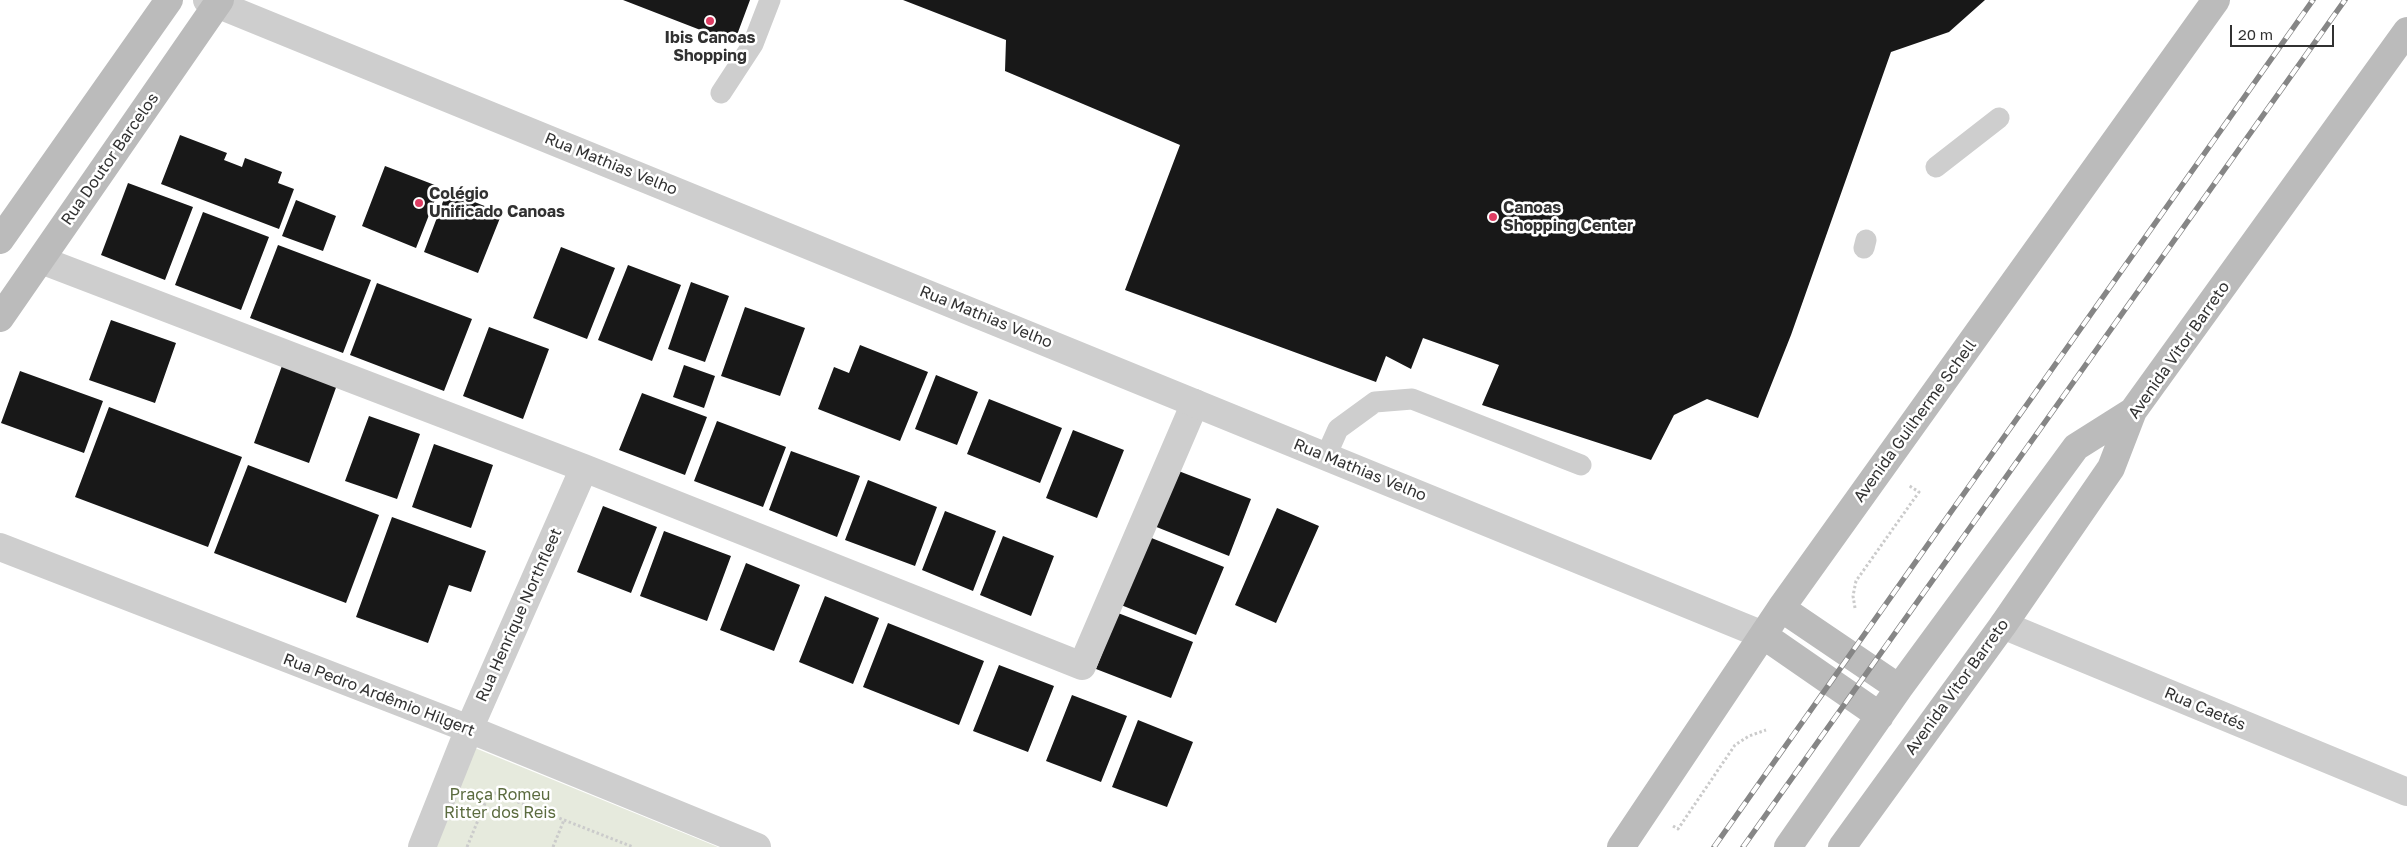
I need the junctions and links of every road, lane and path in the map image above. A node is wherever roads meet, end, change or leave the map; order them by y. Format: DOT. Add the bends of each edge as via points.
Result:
graph roads {
  1 [pos="169,0"];
  2 [pos="770,0"];
  3 [pos="2216,0"];
  4 [pos="215,1"];
  5 [pos="2407,31"];
  6 [pos="721,94"];
  7 [pos="1999,118"];
  8 [pos="1936,167"];
  9 [pos="0,240"];
  10 [pos="41,260"];
  11 [pos="0,318"];
  12 [pos="1195,403"];
  13 [pos="2133,411"];
  14 [pos="1326,456"];
  15 [pos="1581,465"];
  16 [pos="584,468"];
  17 [pos="0,547"];
  18 [pos="1781,608"];
  19 [pos="2003,625"];
  20 [pos="1764,635"];
  21 [pos="1899,688"];
  22 [pos="1880,716"];
  23 [pos="469,729"];
  24 [pos="1766,730"];
  25 [pos="2407,792"];
  26 [pos="1647,808"];
  27 [pos="564,820"];
  28 [pos="422,847"];
  29 [pos="467,847"];
  30 [pos="553,847"];
  31 [pos="633,847"];
  32 [pos="757,847"];
  33 [pos="1621,847"];
  34 [pos="1788,847"];
  35 [pos="1842,847"];
  1 -- 9 [label="main road"];
  2 -- 6 [label="lane" via="754,44"];
  3 -- 18 [label="main road, Avenida Guilherme Schell"];
  4 -- 10 [label="main road, Rua Doutor Barcelos"];
  4 -- 12 [label="street, Rua Mathias Velho"];
  5 -- 13 [label="main road, Avenida Vitor Barreto"];
  7 -- 8 [label="lane"];
  10 -- 11 [label="main road, Rua Doutor Barcelos"];
  10 -- 16 [label="street"];
  12 -- 14 [label="street, Rua Mathias Velho"];
  12 -- 16 [label="street" via="1082,666"];
  13 -- 19 [label="main road, Avenida Vitor Barreto" via="2112,468"];
  13 -- 21 [label="main road" via="2076,448"];
  14 -- 15 [label="lane" via="1338,430 1374,402 1412,399"];
  14 -- 20 [label="street, Rua Mathias Velho"];
  16 -- 23 [label="street, Rua Henrique Northfleet"];
  17 -- 23 [label="street, Rua Pedro Ardêmio Hilgert"];
  18 -- 20 [label="main road, Avenida Guilherme Schell"];
  18 -- 21 [label="main road"];
  19 -- 25 [label="street, Rua Caetés"];
  19 -- 35 [label="main road, Avenida Vitor Barreto"];
  20 -- 22 [label="main road"];
  20 -- 26 [label="main road, Avenida Guilherme Schell"];
  21 -- 22 [label="main road"];
  22 -- 34 [label="main road"];
  23 -- 28 [label="street, Rua Henrique Northfleet"];
  23 -- 32 [label="street, Rua Pedro Ardêmio Hilgert"];
  24 -- 26 [label="path" via="1736,745 1678,829"];
  26 -- 33 [label="main road, Avenida Guilherme Schell"];
  27 -- 29 [label="path" via="490,790"];
  27 -- 30 [label="path"];
  27 -- 31 [label="path"];
}
